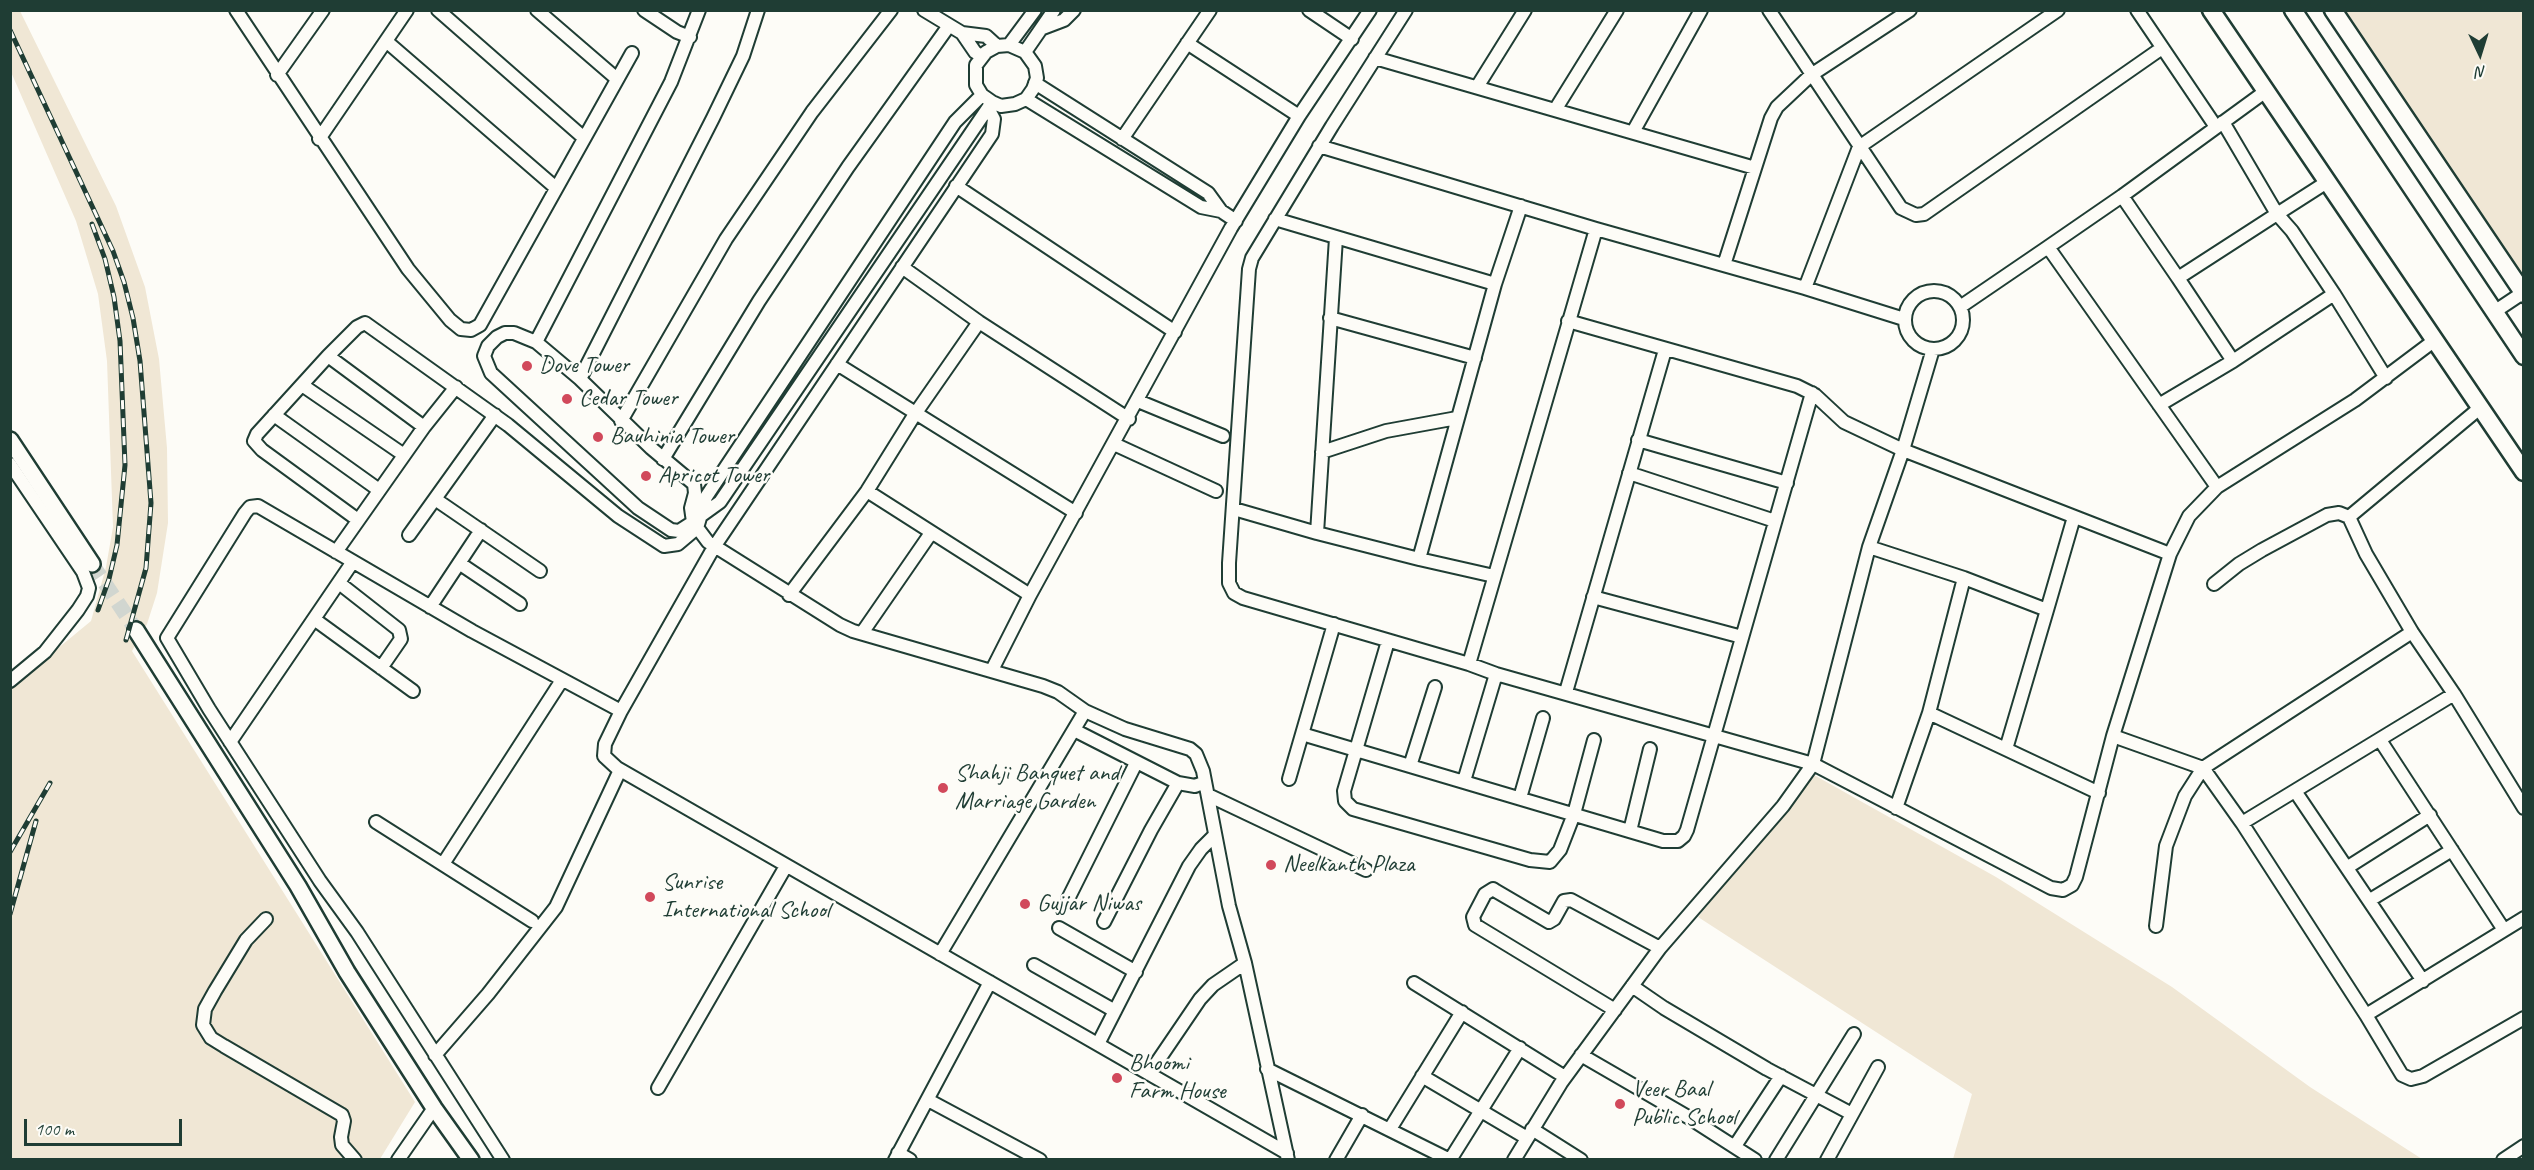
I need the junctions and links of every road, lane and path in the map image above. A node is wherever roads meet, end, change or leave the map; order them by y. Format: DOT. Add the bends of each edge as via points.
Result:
graph roads {
  1 [pos="236,10"];
  2 [pos="323,10"];
  3 [pos="407,10"];
  4 [pos="438,10"];
  5 [pos="537,10"];
  6 [pos="644,10"];
  7 [pos="699,10"];
  8 [pos="758,10"];
  9 [pos="891,10"];
  10 [pos="924,10"];
  11 [pos="1035,10"];
  12 [pos="1054,10"];
  13 [pos="1074,10"];
  14 [pos="1210,10"];
  15 [pos="1309,10"];
  16 [pos="1370,10"];
  17 [pos="1406,10"];
  18 [pos="1525,10"];
  19 [pos="1617,10"];
  20 [pos="1701,10"];
  21 [pos="1910,10"];
  22 [pos="2058,10"];
  23 [pos="2137,10"];
  24 [pos="2211,10"];
  25 [pos="2294,10"];
  26 [pos="2333,10"];
  27 [pos="1773,12"];
  28 [pos="948,27"];
  29 [pos="1043,28"];
  30 [pos="962,33"];
  31 [pos="690,37"];
  32 [pos="1352,39"];
  33 [pos="386,41"];
  34 [pos="1187,44"];
  35 [pos="1003,45"];
  36 [pos="2162,48"];
  37 [pos="1025,52"];
  38 [pos="632,53"];
  39 [pos="981,56"];
  40 [pos="1375,58"];
  41 [pos="277,75"];
  42 [pos="1811,75"];
  43 [pos="617,79"];
  44 [pos="1035,83"];
  45 [pos="1477,87"];
  46 [pos="2266,91"];
  47 [pos="1026,99"];
  48 [pos="987,102"];
  49 [pos="1555,110"];
  50 [pos="1299,116"];
  51 [pos="2219,125"];
  52 [pos="1633,132"];
  53 [pos="584,138"];
  54 [pos="319,139"];
  55 [pos="1122,139"];
  56 [pos="1319,146"];
  57 [pos="1859,147"];
  58 [pos="1755,168"];
  59 [pos="2327,182"];
  60 [pos="956,186"];
  61 [pos="556,188"];
  62 [pos="2122,196"];
  63 [pos="1521,206"];
  64 [pos="1221,211"];
  65 [pos="2277,214"];
  66 [pos="1275,219"];
  67 [pos="1236,221"];
  68 [pos="1596,228"];
  69 [pos="1336,238"];
  70 [pos="2048,247"];
  71 [pos="1724,266"];
  72 [pos="902,267"];
  73 [pos="2178,278"];
  74 [pos="1495,284"];
  75 [pos="1805,288"];
  76 [pos="2523,293"];
  77 [pos="2334,294"];
  78 [pos="1960,308"];
  79 [pos="2494,312"];
  80 [pos="1330,318"];
  81 [pos="1904,319"];
  82 [pos="1568,321"];
  83 [pos="979,322"];
  84 [pos="1175,332"];
  85 [pos="2435,340"];
  86 [pos="536,342"];
  87 [pos="1933,349"];
  88 [pos="1665,351"];
  89 [pos="328,356"];
  90 [pos="2523,357"];
  91 [pos="1475,358"];
  92 [pos="2233,361"];
  93 [pos="837,364"];
  94 [pos="2386,378"];
  95 [pos="580,380"];
  96 [pos="302,385"];
  97 [pos="456,387"];
  98 [pos="1812,393"];
  99 [pos="1138,401"];
  100 [pos="2159,405"];
  101 [pos="2481,407"];
  102 [pos="915,414"];
  103 [pos="274,415"];
  104 [pos="495,415"];
  105 [pos="1457,418"];
  106 [pos="1128,419"];
  107 [pos="621,421"];
  108 [pos="424,427"];
  109 [pos="1222,436"];
  110 [pos="10,440"];
  111 [pos="1638,440"];
  112 [pos="1114,444"];
  113 [pos="1903,450"];
  114 [pos="1322,452"];
  115 [pos="404,455"];
  116 [pos="663,459"];
  117 [pos="10,464"];
  118 [pos="2523,472"];
  119 [pos="1629,473"];
  120 [pos="1787,483"];
  121 [pos="2217,487"];
  122 [pos="379,490"];
  123 [pos="867,491"];
  124 [pos="1216,491"];
  125 [pos="435,499"];
  126 [pos="1234,509"];
  127 [pos="1076,513"];
  128 [pos="2074,517"];
  129 [pos="2349,517"];
  130 [pos="358,520"];
  131 [pos="697,521"];
  132 [pos="1776,521"];
  133 [pos="481,531"];
  134 [pos="931,533"];
  135 [pos="1317,533"];
  136 [pos="409,535"];
  137 [pos="714,547"];
  138 [pos="1869,547"];
  139 [pos="336,552"];
  140 [pos="2170,554"];
  141 [pos="1419,559"];
  142 [pos="352,563"];
  143 [pos="459,563"];
  144 [pos="92,564"];
  145 [pos="540,571"];
  146 [pos="1494,576"];
  147 [pos="1964,578"];
  148 [pos="339,583"];
  149 [pos="2214,584"];
  150 [pos="789,595"];
  151 [pos="1030,595"];
  152 [pos="1593,597"];
  153 [pos="520,604"];
  154 [pos="430,607"];
  155 [pos="2047,610"];
  156 [pos="314,619"];
  157 [pos="1334,624"];
  158 [pos="136,630"];
  159 [pos="2412,632"];
  160 [pos="862,633"];
  161 [pos="1742,638"];
  162 [pos="1388,641"];
  163 [pos="1469,664"];
  164 [pos="381,668"];
  165 [pos="992,670"];
  166 [pos="1496,674"];
  167 [pos="562,680"];
  168 [pos="10,681"];
  169 [pos="1435,687"];
  170 [pos="413,691"];
  171 [pos="1566,692"];
  172 [pos="2454,694"];
  173 [pos="621,711"];
  174 [pos="1085,711"];
  175 [pos="1929,713"];
  176 [pos="1543,718"];
  177 [pos="1074,730"];
  178 [pos="1302,734"];
  179 [pos="1713,735"];
  180 [pos="2113,736"];
  181 [pos="1594,740"];
  182 [pos="2380,740"];
  183 [pos="230,742"];
  184 [pos="1650,749"];
  185 [pos="2006,749"];
  186 [pos="1355,751"];
  187 [pos="1136,763"];
  188 [pos="1813,764"];
  189 [pos="1410,766"];
  190 [pos="2203,768"];
  191 [pos="620,770"];
  192 [pos="1289,779"];
  193 [pos="1464,781"];
  194 [pos="1205,782"];
  195 [pos="1178,783"];
  196 [pos="2295,790"];
  197 [pos="2099,793"];
  198 [pos="1208,795"];
  199 [pos="1520,798"];
  200 [pos="1896,808"];
  201 [pos="2523,808"];
  202 [pos="1574,813"];
  203 [pos="2430,815"];
  204 [pos="376,822"];
  205 [pos="2242,823"];
  206 [pos="1630,831"];
  207 [pos="1215,836"];
  208 [pos="2452,850"];
  209 [pos="443,864"];
  210 [pos="786,866"];
  211 [pos="2348,867"];
  212 [pos="1366,870"];
  213 [pos="316,873"];
  214 [pos="298,886"];
  215 [pos="1068,899"];
  216 [pos="2370,900"];
  217 [pos="2523,918"];
  218 [pos="266,919"];
  219 [pos="532,921"];
  220 [pos="1104,922"];
  221 [pos="2156,926"];
  222 [pos="1059,928"];
  223 [pos="2504,930"];
  224 [pos="1660,948"];
  225 [pos="940,954"];
  226 [pos="1245,963"];
  227 [pos="1034,965"];
  228 [pos="1136,972"];
  229 [pos="2423,981"];
  230 [pos="990,982"];
  231 [pos="1414,983"];
  232 [pos="1632,986"];
  233 [pos="1615,1010"];
  234 [pos="1115,1011"];
  235 [pos="1462,1012"];
  236 [pos="2367,1015"];
  237 [pos="2523,1018"];
  238 [pos="1854,1034"];
  239 [pos="1098,1044"];
  240 [pos="1520,1048"];
  241 [pos="1581,1055"];
  242 [pos="435,1056"];
  243 [pos="1878,1067"];
  244 [pos="1267,1069"];
  245 [pos="1149,1074"];
  246 [pos="1422,1076"];
  247 [pos="1565,1077"];
  248 [pos="1781,1077"];
  249 [pos="658,1088"];
  250 [pos="1816,1095"];
  251 [pos="928,1100"];
  252 [pos="435,1108"];
  253 [pos="1481,1111"];
  254 [pos="1852,1114"];
  255 [pos="1362,1115"];
  256 [pos="1390,1129"];
  257 [pos="1529,1133"];
  258 [pos="1735,1146"];
  259 [pos="2523,1146"];
  260 [pos="897,1156"];
  261 [pos="1287,1156"];
  262 [pos="355,1160"];
  263 [pos="398,1160"];
  264 [pos="471,1160"];
  265 [pos="503,1160"];
  266 [pos="910,1160"];
  267 [pos="1040,1160"];
  268 [pos="1336,1160"];
  269 [pos="1450,1160"];
  270 [pos="1514,1160"];
  271 [pos="1581,1160"];
  272 [pos="1755,1160"];
  273 [pos="1776,1160"];
  274 [pos="1827,1160"];
  275 [pos="2503,1160"];
  1 -- 41 [label="street"];
  2 -- 41 [label="street"];
  3 -- 33 [label="street"];
  4 -- 53 [label="street"];
  5 -- 43 [label="street"];
  6 -- 31 [label="street"];
  7 -- 31 [label="street"];
  8 -- 95 [label="street" via="743,56"];
  9 -- 107 [label="street" via="812,112 726,239"];
  10 -- 28 [label="street"];
  11 -- 35 [label="street"];
  12 -- 29 [label="street"];
  13 -- 29 [label="street" via="1064,20"];
  14 -- 34 [label="street"];
  15 -- 32 [label="street"];
  16 -- 32 [label="street"];
  17 -- 40 [label="street"];
  18 -- 45 [label="street"];
  19 -- 49 [label="street"];
  20 -- 52 [label="street"];
  21 -- 42 [label="street"];
  22 -- 57 [label="street"];
  23 -- 36 [label="street"];
  24 -- 46 [label="main road"];
  25 -- 79 [label="main road"];
  26 -- 76 [label="main road"];
  27 -- 42 [label="street"];
  28 -- 30 [label="street"];
  28 -- 116 [label="street" via="848,167"];
  29 -- 37 [label="street"];
  30 -- 35 [label="street" via="986,36"];
  30 -- 39 [label="street"];
  31 -- 86 [label="street"];
  32 -- 50 [label="street"];
  33 -- 54 [label="street"];
  33 -- 61 [label="street"];
  34 -- 50 [label="street"];
  34 -- 55 [label="street"];
  35 -- 37 [label="street"];
  35 -- 39 [label="street"];
  36 -- 51 [label="street"];
  36 -- 57 [label="street" via="1924,214 1901,208"];
  37 -- 44 [label="street" via="1035,66"];
  38 -- 43 [label="street"];
  39 -- 48 [label="street" via="976,65 976,85"];
  40 -- 45 [label="street"];
  40 -- 56 [label="street"];
  41 -- 54 [label="street"];
  42 -- 57 [label="street"];
  42 -- 58 [label="street" via="1778,107"];
  43 -- 53 [label="street"];
  44 -- 47 [label="street"];
  44 -- 55 [label="street"];
  45 -- 49 [label="street"];
  46 -- 51 [label="street"];
  46 -- 59 [label="main road"];
  47 -- 48 [label="street" via="1001,106"];
  47 -- 64 [label="street" via="1201,207"];
  48 -- 60 [label="street" via="994,120 992,134"];
  48 -- 131 [label="street" via="726,494"];
  48 -- 131 [label="street" via="955,122 706,497"];
  49 -- 52 [label="street"];
  50 -- 67 [label="street"];
  51 -- 62 [label="street"];
  51 -- 65 [label="street"];
  52 -- 58 [label="street"];
  53 -- 61 [label="street"];
  54 -- 61 [label="street" via="408,269 450,320 471,330 480,325"];
  55 -- 64 [label="street" via="1208,194"];
  56 -- 63 [label="street"];
  56 -- 66 [label="street"];
  57 -- 75 [label="street"];
  58 -- 71 [label="street"];
  59 -- 65 [label="street"];
  59 -- 85 [label="main road"];
  60 -- 72 [label="street"];
  60 -- 84 [label="street"];
  62 -- 70 [label="street"];
  62 -- 73 [label="street"];
  63 -- 68 [label="street"];
  63 -- 74 [label="street"];
  64 -- 67 [label="street"];
  65 -- 73 [label="street"];
  65 -- 77 [label="street"];
  66 -- 69 [label="street"];
  66 -- 126 [label="street" via="1257,246 1249,269"];
  67 -- 84 [label="street"];
  68 -- 71 [label="street"];
  68 -- 82 [label="street"];
  69 -- 74 [label="street"];
  69 -- 80 [label="street"];
  70 -- 78 [label="street"];
  70 -- 100 [label="street"];
  71 -- 75 [label="street"];
  72 -- 83 [label="street"];
  72 -- 93 [label="street"];
  73 -- 92 [label="street"];
  74 -- 91 [label="street"];
  75 -- 81 [label="street"];
  76 -- 79 [label="street"];
  77 -- 92 [label="street"];
  77 -- 94 [label="street"];
  78 -- 81 [label="street" via="1944,292 1922,293 1913,299"];
  78 -- 87 [label="street" via="1961,331 1954,341"];
  79 -- 90 [label="main road"];
  80 -- 91 [label="street"];
  80 -- 114 [label="street"];
  81 -- 87 [label="street" via="1912,340"];
  82 -- 88 [label="street"];
  82 -- 146 [label="street"];
  83 -- 102 [label="street"];
  83 -- 106 [label="street"];
  84 -- 99 [label="street"];
  85 -- 94 [label="street"];
  85 -- 101 [label="main road"];
  86 -- 95 [label="street"];
  86 -- 131 [label="street" via="514,333 497,337 484,356 491,373 638,508 671,530 679,531"];
  87 -- 113 [label="street"];
  88 -- 98 [label="street"];
  88 -- 111 [label="street"];
  89 -- 96 [label="street"];
  89 -- 97 [label="street" via="366,323"];
  89 -- 108 [label="street"];
  91 -- 105 [label="street"];
  92 -- 100 [label="street"];
  93 -- 102 [label="street"];
  93 -- 137 [label="street"];
  94 -- 121 [label="street"];
  95 -- 107 [label="street"];
  96 -- 103 [label="street"];
  96 -- 115 [label="street"];
  97 -- 104 [label="street"];
  97 -- 108 [label="street"];
  98 -- 113 [label="street" via="1844,422"];
  98 -- 120 [label="street"];
  99 -- 106 [label="street"];
  99 -- 109 [label="street"];
  100 -- 121 [label="street"];
  101 -- 118 [label="main road"];
  101 -- 129 [label="street"];
  102 -- 123 [label="street"];
  102 -- 127 [label="street"];
  103 -- 122 [label="street"];
  103 -- 130 [label="street" via="257,434 257,446"];
  104 -- 125 [label="street"];
  104 -- 131 [label="street" via="601,503 657,542 670,547 678,544"];
  105 -- 114 [label="street" via="1386,431"];
  105 -- 141 [label="street"];
  106 -- 112 [label="street"];
  107 -- 116 [label="street"];
  108 -- 115 [label="street"];
  110 -- 144 [label="street"];
  111 -- 119 [label="street"];
  111 -- 120 [label="street"];
  112 -- 124 [label="street"];
  112 -- 127 [label="street"];
  113 -- 128 [label="street"];
  113 -- 138 [label="street"];
  114 -- 135 [label="street"];
  115 -- 122 [label="street"];
  116 -- 131 [label="street" via="694,484 691,508"];
  117 -- 168 [label="street" via="83,572 89,588 78,610 45,652"];
  119 -- 132 [label="street"];
  119 -- 152 [label="street"];
  120 -- 132 [label="street"];
  121 -- 140 [label="street" via="2189,516"];
  122 -- 130 [label="street"];
  123 -- 134 [label="street"];
  123 -- 150 [label="street"];
  125 -- 133 [label="street"];
  125 -- 136 [label="street"];
  126 -- 135 [label="street"];
  126 -- 157 [label="street" via="1228,576 1234,593"];
  127 -- 151 [label="street"];
  128 -- 140 [label="street"];
  128 -- 155 [label="street"];
  129 -- 149 [label="street" via="2339,513 2328,515 2262,550"];
  129 -- 159 [label="street"];
  130 -- 139 [label="street"];
  131 -- 137 [label="street"];
  132 -- 161 [label="street"];
  133 -- 143 [label="street"];
  133 -- 145 [label="street"];
  134 -- 151 [label="street"];
  134 -- 160 [label="street"];
  135 -- 141 [label="street"];
  137 -- 150 [label="street"];
  137 -- 173 [label="street"];
  138 -- 147 [label="street"];
  138 -- 188 [label="street"];
  139 -- 142 [label="street"];
  139 -- 183 [label="street" via="266,510 250,507 167,638"];
  140 -- 180 [label="street"];
  141 -- 146 [label="street"];
  142 -- 148 [label="street"];
  142 -- 154 [label="street"];
  143 -- 153 [label="street"];
  143 -- 154 [label="street"];
  146 -- 163 [label="street"];
  147 -- 155 [label="street"];
  147 -- 175 [label="street"];
  148 -- 156 [label="street"];
  148 -- 164 [label="street" via="399,630 401,639"];
  150 -- 160 [label="street" via="840,625"];
  151 -- 165 [label="street"];
  152 -- 161 [label="street"];
  152 -- 171 [label="street"];
  154 -- 167 [label="street"];
  155 -- 185 [label="street"];
  156 -- 164 [label="street"];
  156 -- 183 [label="street"];
  157 -- 162 [label="street"];
  157 -- 178 [label="street"];
  158 -- 214 [label="street"];
  159 -- 172 [label="street"];
  159 -- 190 [label="street"];
  160 -- 165 [label="street"];
  161 -- 179 [label="street"];
  162 -- 163 [label="street"];
  162 -- 186 [label="street"];
  163 -- 166 [label="street"];
  164 -- 170 [label="street"];
  165 -- 174 [label="street" via="1058,692"];
  166 -- 171 [label="street"];
  166 -- 193 [label="street"];
  167 -- 173 [label="street"];
  167 -- 209 [label="street"];
  169 -- 189 [label="street"];
  171 -- 179 [label="street"];
  172 -- 182 [label="street"];
  172 -- 201 [label="street"];
  173 -- 191 [label="street" via="603,750 608,762"];
  174 -- 177 [label="street"];
  174 -- 194 [label="street" via="1125,729 1190,749 1199,761"];
  175 -- 185 [label="street"];
  175 -- 200 [label="street"];
  176 -- 199 [label="street"];
  177 -- 187 [label="street"];
  177 -- 225 [label="street"];
  178 -- 186 [label="street"];
  178 -- 192 [label="street"];
  179 -- 188 [label="street"];
  179 -- 206 [label="street" via="1684,836 1671,842"];
  180 -- 190 [label="street"];
  180 -- 197 [label="street"];
  181 -- 202 [label="street"];
  182 -- 196 [label="street"];
  182 -- 203 [label="street"];
  183 -- 213 [label="street"];
  184 -- 206 [label="street"];
  185 -- 197 [label="street"];
  186 -- 189 [label="street"];
  186 -- 202 [label="street" via="1344,791 1348,806 1530,860 1550,862 1556,858"];
  187 -- 195 [label="street"];
  187 -- 215 [label="street"];
  188 -- 200 [label="street"];
  188 -- 224 [label="street" via="1783,806"];
  189 -- 193 [label="street"];
  190 -- 205 [label="street"];
  190 -- 221 [label="street" via="2185,796 2168,838"];
  191 -- 210 [label="street"];
  191 -- 242 [label="street" via="556,907"];
  193 -- 199 [label="street"];
  194 -- 195 [label="street" via="1195,786"];
  194 -- 198 [label="street"];
  195 -- 220 [label="street"];
  196 -- 205 [label="street"];
  196 -- 211 [label="street"];
  197 -- 200 [label="street" via="2076,877 2063,890 2038,883"];
  198 -- 207 [label="street"];
  198 -- 212 [label="street"];
  199 -- 202 [label="street"];
  202 -- 206 [label="street"];
  203 -- 208 [label="street"];
  203 -- 211 [label="street"];
  204 -- 209 [label="street"];
  205 -- 236 [label="street"];
  207 -- 226 [label="street"];
  207 -- 228 [label="street" via="1189,866"];
  208 -- 216 [label="street"];
  208 -- 223 [label="street"];
  209 -- 219 [label="street"];
  210 -- 225 [label="street"];
  210 -- 249 [label="street"];
  211 -- 216 [label="street"];
  213 -- 214 [label="street"];
  213 -- 242 [label="street"];
  214 -- 252 [label="street" via="346,972"];
  216 -- 229 [label="street"];
  217 -- 223 [label="street"];
  218 -- 262 [label="street" via="246,940 214,991 205,1009 203,1025 211,1038 342,1115 342,1145"];
  222 -- 228 [label="street"];
  223 -- 229 [label="street"];
  224 -- 232 [label="street"];
  224 -- 233 [label="street" via="1572,900 1564,901 1549,922 1493,889 1485,894 1473,916 1479,928"];
  225 -- 230 [label="street"];
  226 -- 244 [label="street"];
  226 -- 245 [label="street" via="1200,999"];
  227 -- 234 [label="street"];
  228 -- 234 [label="street"];
  229 -- 236 [label="street"];
  230 -- 239 [label="street"];
  230 -- 251 [label="street"];
  231 -- 235 [label="street"];
  232 -- 233 [label="street"];
  232 -- 248 [label="street"];
  233 -- 241 [label="street"];
  234 -- 239 [label="street"];
  235 -- 240 [label="street"];
  235 -- 246 [label="street"];
  236 -- 237 [label="street" via="2402,1075 2411,1079 2423,1076"];
  238 -- 250 [label="street"];
  239 -- 245 [label="street"];
  240 -- 247 [label="street"];
  240 -- 253 [label="street"];
  241 -- 247 [label="street"];
  241 -- 258 [label="street"];
  242 -- 265 [label="street"];
  243 -- 254 [label="street"];
  244 -- 255 [label="street"];
  244 -- 261 [label="street"];
  245 -- 261 [label="street"];
  246 -- 253 [label="street"];
  246 -- 256 [label="street"];
  247 -- 257 [label="street"];
  248 -- 250 [label="street"];
  248 -- 258 [label="street"];
  250 -- 254 [label="street"];
  250 -- 273 [label="street"];
  251 -- 260 [label="street"];
  251 -- 267 [label="street"];
  252 -- 263 [label="street"];
  252 -- 264 [label="street"];
  253 -- 257 [label="street"];
  253 -- 269 [label="street"];
  254 -- 274 [label="street"];
  255 -- 256 [label="street"];
  255 -- 268 [label="street"];
  256 -- 269 [label="street"];
  257 -- 270 [label="street"];
  257 -- 271 [label="street"];
  258 -- 272 [label="street"];
  259 -- 275 [label="street"];
  260 -- 266 [label="street"];
}
